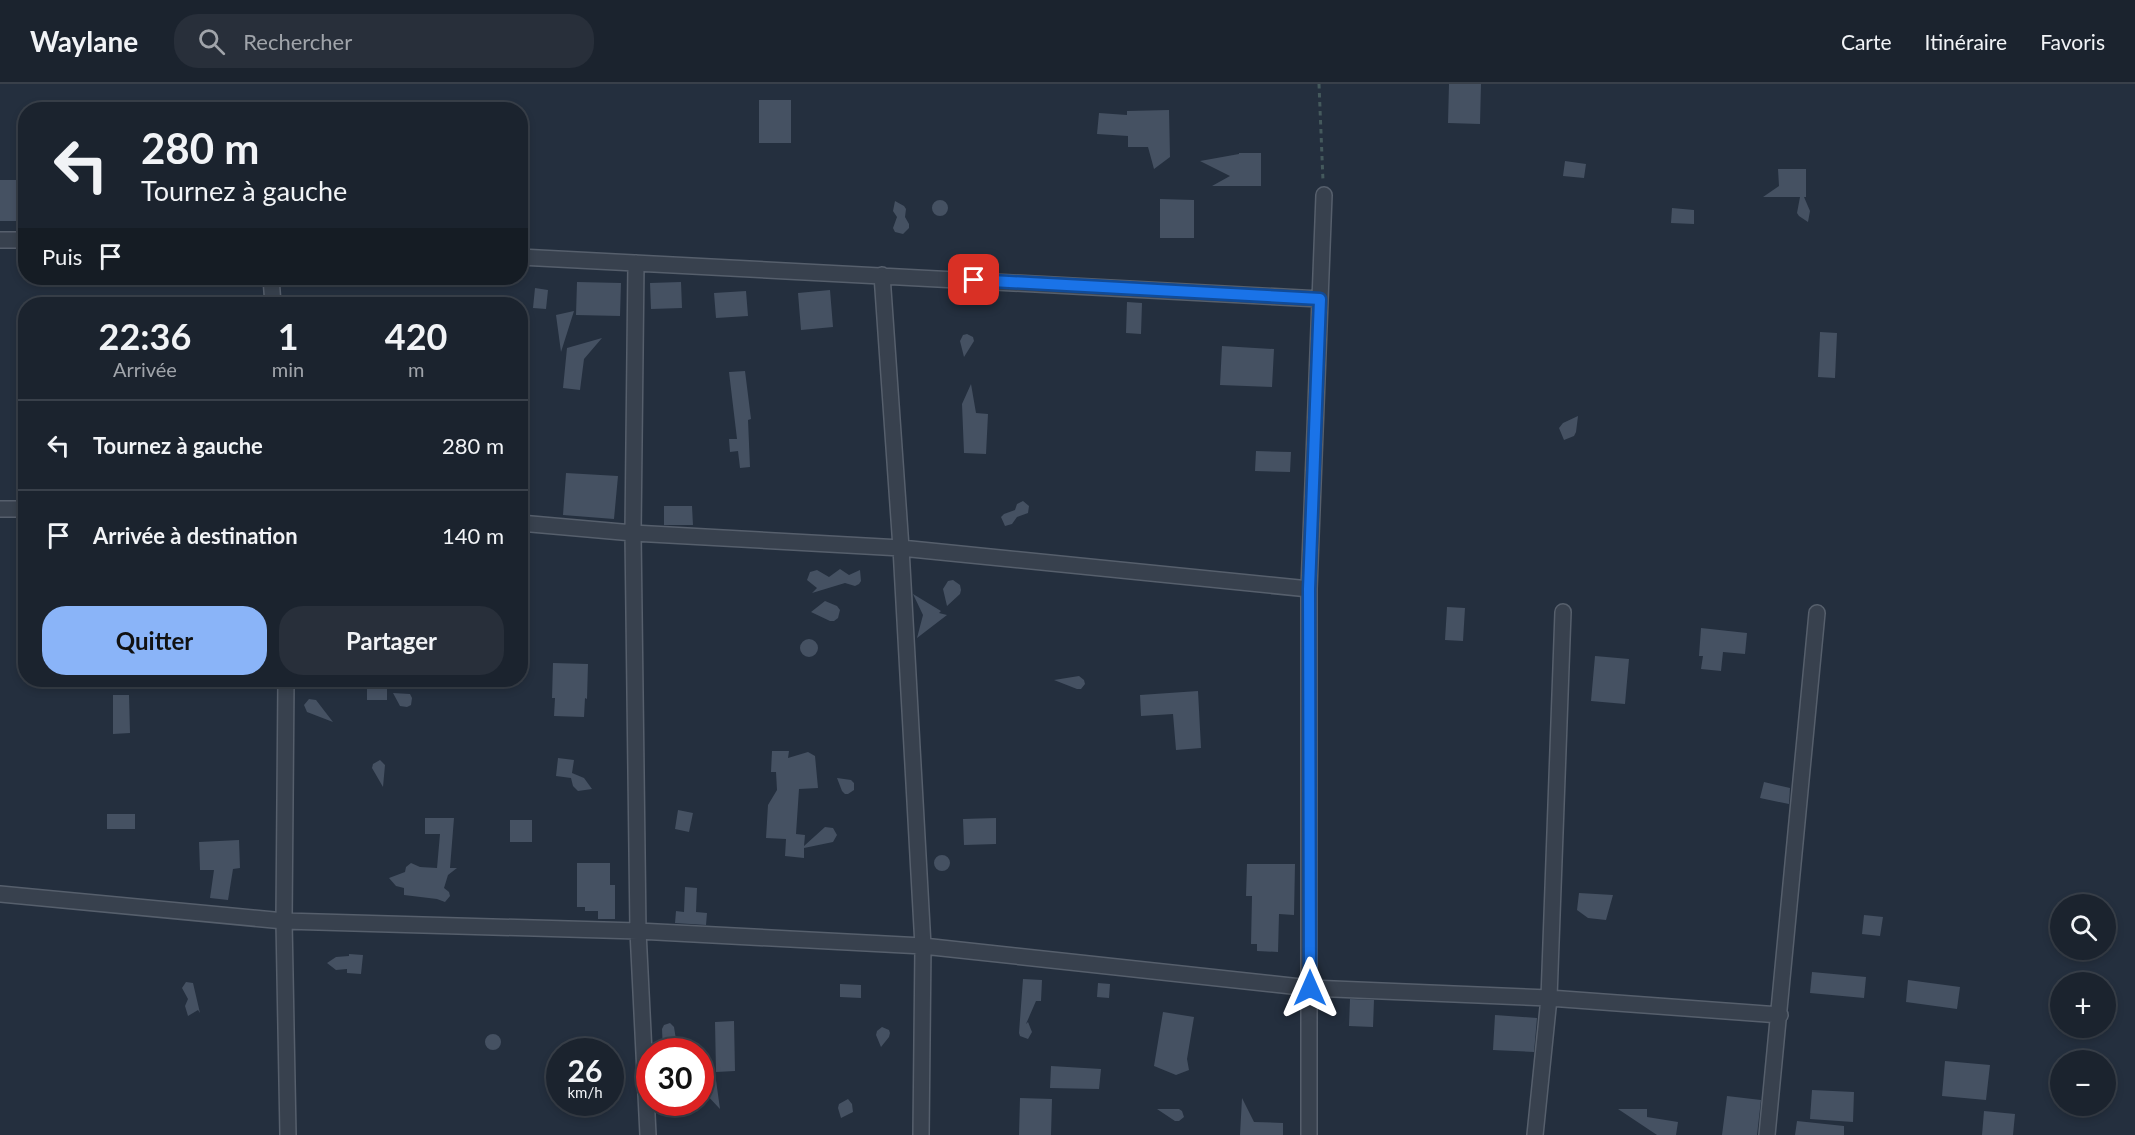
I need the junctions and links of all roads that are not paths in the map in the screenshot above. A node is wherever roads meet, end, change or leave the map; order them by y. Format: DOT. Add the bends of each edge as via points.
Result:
graph roads {
  1 [pos="1324,195"];
  2 [pos="0,240"];
  3 [pos="18,240"];
  4 [pos="528,257"];
  5 [pos="636,264"];
  6 [pos="882,275"];
  7 [pos="1320,299"];
  8 [pos="18,508"];
  9 [pos="0,509"];
  10 [pos="528,524"];
  11 [pos="633,533"];
  12 [pos="901,548"];
  13 [pos="1309,589"];
  14 [pos="1563,612"];
  15 [pos="1817,613"];
  16 [pos="286,687"];
  17 [pos="0,894"];
  18 [pos="284,921"];
  19 [pos="638,930"];
  20 [pos="923,946"];
  21 [pos="1310,988"];
  22 [pos="1549,998"];
  23 [pos="1780,1015"];
  24 [pos="288,1135"];
  25 [pos="648,1135"];
  26 [pos="921,1135"];
  27 [pos="1309,1135"];
  28 [pos="1535,1135"];
  29 [pos="1767,1135"];
  1 -- 7 [label="street"];
  2 -- 3 [label="street"];
  4 -- 5 [label="street"];
  5 -- 6 [label="street"];
  5 -- 11 [label="street"];
  6 -- 7 [label="street"];
  6 -- 12 [label="street"];
  7 -- 13 [label="street"];
  8 -- 9 [label="street"];
  10 -- 11 [label="street"];
  11 -- 12 [label="street"];
  11 -- 19 [label="street"];
  12 -- 13 [label="street"];
  12 -- 20 [label="street"];
  13 -- 21 [label="street"];
  14 -- 22 [label="street"];
  15 -- 23 [label="street"];
  16 -- 18 [label="street"];
  17 -- 18 [label="street"];
  18 -- 19 [label="street"];
  18 -- 24 [label="street"];
  19 -- 20 [label="street"];
  19 -- 25 [label="street"];
  20 -- 21 [label="street"];
  20 -- 26 [label="street"];
  21 -- 22 [label="street"];
  21 -- 27 [label="street"];
  22 -- 23 [label="street"];
  22 -- 28 [label="street"];
  23 -- 29 [label="street"];
}
